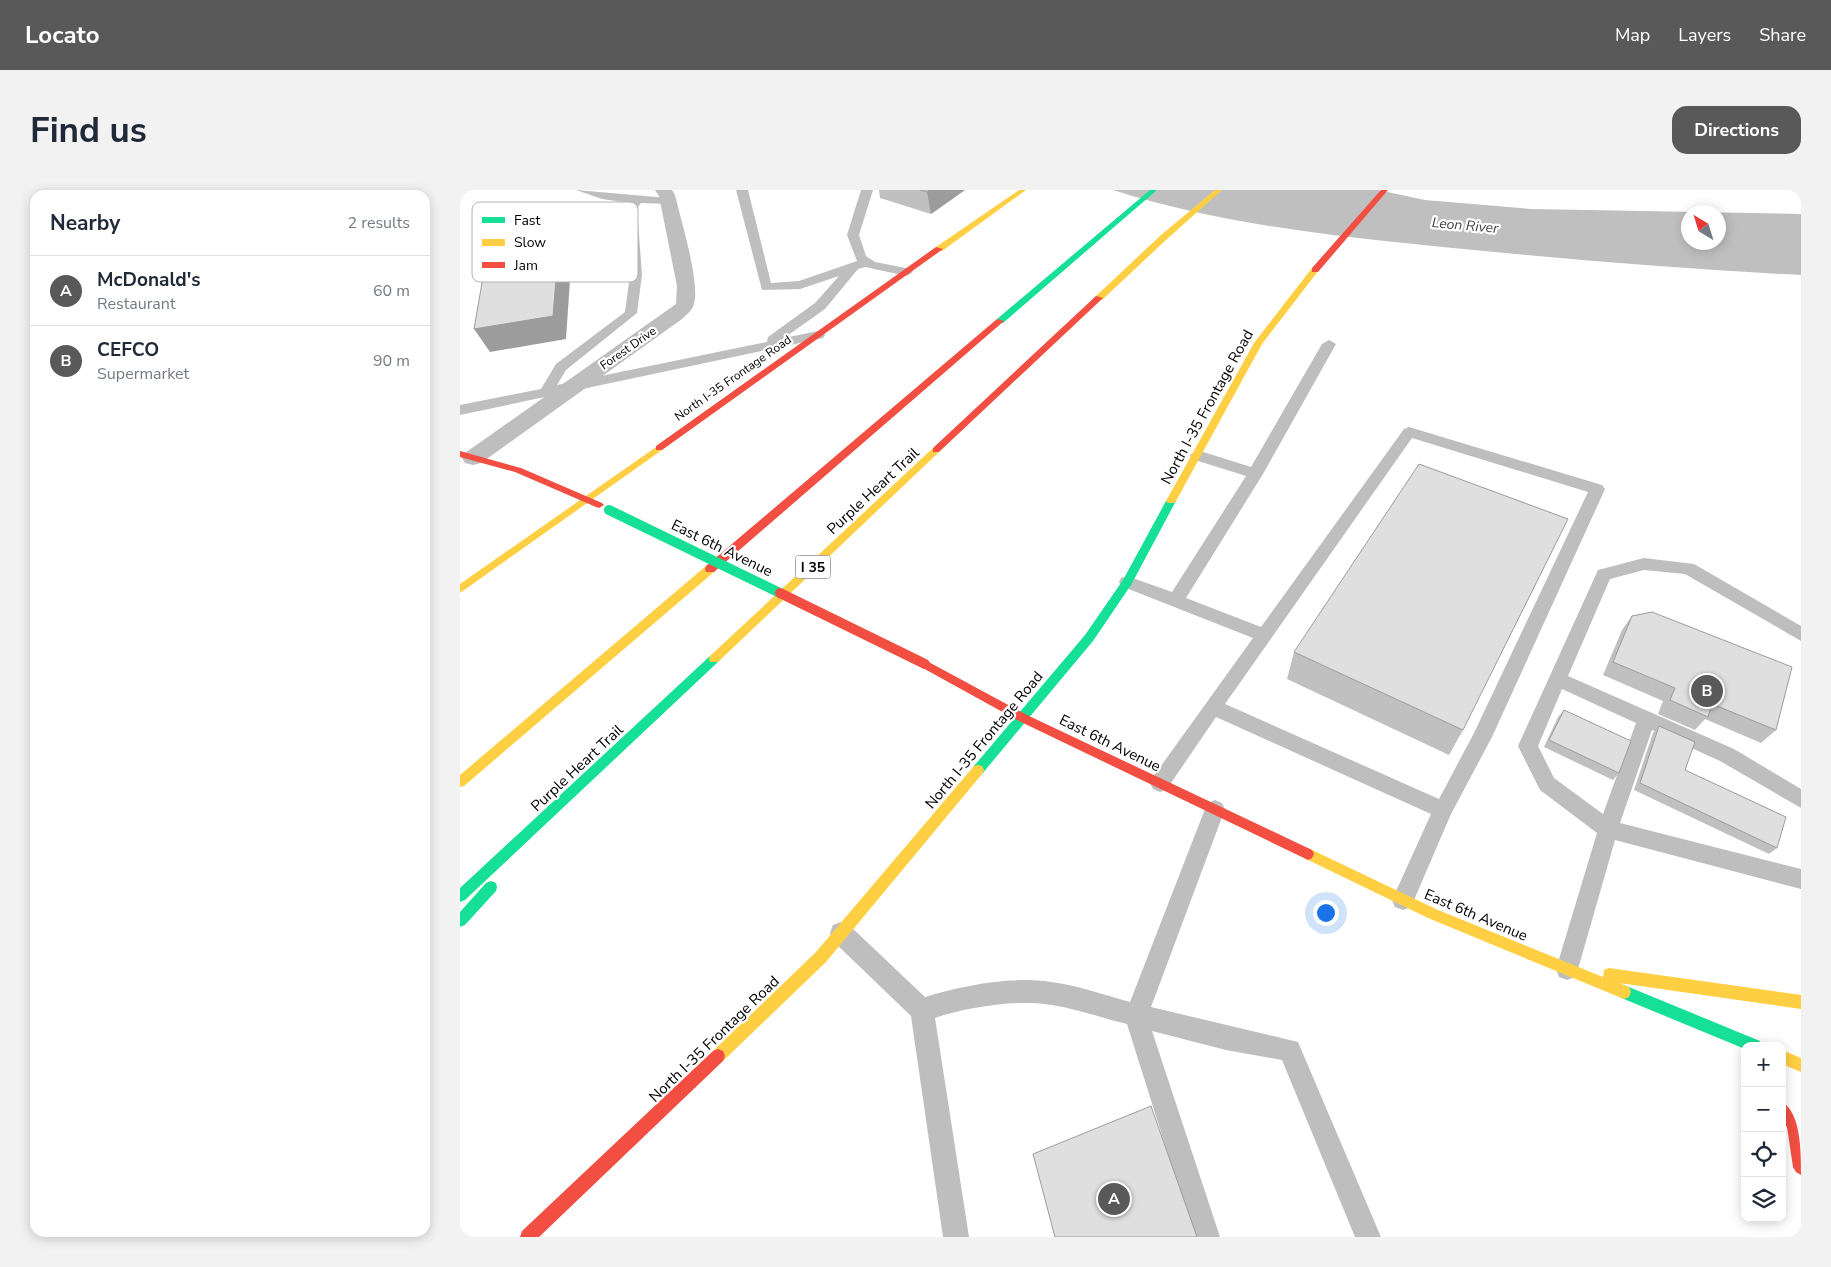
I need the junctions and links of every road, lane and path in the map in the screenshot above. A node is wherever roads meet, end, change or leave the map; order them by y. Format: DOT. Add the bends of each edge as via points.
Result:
graph roads {
  1 [pos="582,190"];
  2 [pos="742,190"];
  3 [pos="867,190"];
  4 [pos="1023,190"];
  5 [pos="1154,190"];
  6 [pos="1219,190"];
  7 [pos="1382,193"];
  8 [pos="666,196"];
  9 [pos="638,200"];
  10 [pos="867,262"];
  11 [pos="853,267"];
  12 [pos="907,272"];
  13 [pos="635,282"];
  14 [pos="818,335"];
  15 [pos="1329,344"];
  16 [pos="763,346"];
  17 [pos="575,385"];
  18 [pos="546,392"];
  19 [pos="460,410"];
  20 [pos="1197,455"];
  21 [pos="467,456"];
  22 [pos="1255,474"];
  23 [pos="585,498"];
  24 [pos="1127,582"];
  25 [pos="460,589"];
  26 [pos="1175,601"];
  27 [pos="1801,634"];
  28 [pos="1264,635"];
  29 [pos="1557,679"];
  30 [pos="1213,707"];
  31 [pos="1023,718"];
  32 [pos="1647,719"];
  33 [pos="635,734"];
  34 [pos="460,782"];
  35 [pos="1160,783"];
  36 [pos="1801,799"];
  37 [pos="1215,810"];
  38 [pos="1443,810"];
  39 [pos="1608,830"];
  40 [pos="528,849"];
  41 [pos="500,878"];
  42 [pos="1801,879"];
  43 [pos="460,896"];
  44 [pos="1403,900"];
  45 [pos="460,921"];
  46 [pos="841,933"];
  47 [pos="1568,969"];
  48 [pos="1801,1002"];
  49 [pos="922,1010"];
  50 [pos="1136,1016"];
  51 [pos="1725,1034"];
  52 [pos="1745,1042"];
  53 [pos="1740,1053"];
  54 [pos="1786,1059"];
  55 [pos="1801,1065"];
  56 [pos="1786,1114"];
  57 [pos="1801,1168"];
  58 [pos="538,1233"];
  59 [pos="956,1237"];
  60 [pos="1208,1237"];
  61 [pos="1368,1237"];
  1 -- 9 [label="lane"];
  2 -- 11 [label="lane" via="766,287 800,285"];
  3 -- 10 [label="lane" via="853,235 860,258"];
  4 -- 12 [label="main road, North I-35 Frontage Road"];
  5 -- 34 [label="main road"];
  6 -- 33 [label="main road, Purple Heart Trail / I 35" via="1164,237"];
  7 -- 20 [label="main road, North I-35 Frontage Road" via="1258,343"];
  8 -- 9 [label="lane"];
  8 -- 17 [label="street, Forest Drive" via="686,286 686,305"];
  10 -- 11 [label="lane"];
  10 -- 12 [label="lane"];
  11 -- 16 [label="lane" via="803,321"];
  12 -- 14 [label="main road, North I-35 Frontage Road"];
  13 -- 18 [label="lane" via="631,312 561,367"];
  14 -- 16 [label="lane"];
  14 -- 23 [label="main road, North I-35 Frontage Road"];
  15 -- 22 [label="lane"];
  16 -- 17 [label="lane"];
  17 -- 18 [label="lane"];
  17 -- 21 [label="street, Forest Drive"];
  18 -- 19 [label="lane"];
  20 -- 22 [label="lane"];
  20 -- 24 [label="main road, North I-35 Frontage Road"];
  21 -- 23 [label="main road, East 6th Avenue" via="518,470"];
  22 -- 26 [label="lane"];
  23 -- 25 [label="main road, North I-35 Frontage Road"];
  23 -- 31 [label="main road, East 6th Avenue, bridge" via="925,664"];
  24 -- 26 [label="lane"];
  24 -- 31 [label="main road, North I-35 Frontage Road" via="1089,638"];
  26 -- 28 [label="lane"];
  27 -- 29 [label="lane" via="1688,568 1644,564 1604,574"];
  28 -- 30 [label="lane"];
  28 -- 38 [label="lane" via="1409,432 1597,489 1482,737"];
  29 -- 32 [label="lane"];
  29 -- 39 [label="lane" via="1528,746 1547,784"];
  30 -- 35 [label="lane"];
  30 -- 38 [label="lane"];
  31 -- 35 [label="main road, East 6th Avenue"];
  31 -- 46 [label="main road, North I-35 Frontage Road"];
  32 -- 36 [label="lane" via="1727,755"];
  32 -- 39 [label="lane"];
  33 -- 40 [label="main road"];
  33 -- 43 [label="main road, Purple Heart Trail / I 35"];
  35 -- 37 [label="main road, East 6th Avenue"];
  37 -- 44 [label="main road, East 6th Avenue"];
  37 -- 50 [label="lane"];
  38 -- 44 [label="lane"];
  39 -- 42 [label="lane"];
  39 -- 47 [label="lane"];
  41 -- 45 [label="main road"];
  44 -- 47 [label="main road, East 6th Avenue"];
  46 -- 49 [label="lane"];
  46 -- 58 [label="main road, North I-35 Frontage Road" via="821,957"];
  47 -- 48 [label="main road"];
  47 -- 51 [label="main road, East 6th Avenue"];
  49 -- 50 [label="lane" via="961,998 1051,993"];
  49 -- 59 [label="lane"];
  50 -- 60 [label="lane"];
  50 -- 61 [label="lane" via="1290,1050"];
  51 -- 52 [label="main road, East 6th Avenue"];
  51 -- 53 [label="main road"];
  54 -- 55 [label="main road"];
  56 -- 57 [label="main road" via="1794,1124"];
}
